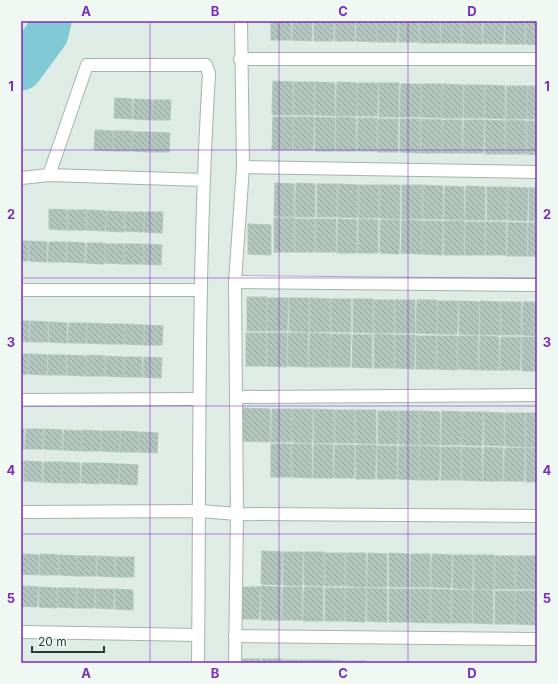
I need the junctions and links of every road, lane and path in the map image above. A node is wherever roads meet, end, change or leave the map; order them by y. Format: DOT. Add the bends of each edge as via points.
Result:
graph roads {
  1 [pos="240,21"];
  2 [pos="240,59"];
  3 [pos="537,59"];
  4 [pos="243,167"];
  5 [pos="537,172"];
  6 [pos="49,175"];
  7 [pos="21,178"];
  8 [pos="203,180"];
  9 [pos="235,282"];
  10 [pos="537,285"];
  11 [pos="21,290"];
  12 [pos="200,290"];
  13 [pos="537,395"];
  14 [pos="237,397"];
  15 [pos="198,399"];
  16 [pos="21,400"];
  17 [pos="200,511"];
  18 [pos="21,512"];
  19 [pos="237,514"];
  20 [pos="537,516"];
  21 [pos="21,632"];
  22 [pos="198,635"];
  23 [pos="235,636"];
  24 [pos="537,639"];
  25 [pos="198,663"];
  26 [pos="235,663"];
  1 -- 2 [label="street"];
  2 -- 3 [label="street"];
  2 -- 4 [label="street"];
  4 -- 5 [label="street"];
  4 -- 9 [label="street"];
  6 -- 7 [label="street"];
  6 -- 8 [label="street"];
  6 -- 8 [label="street" via="87,65 196,64 206,65 209,74"];
  8 -- 12 [label="street"];
  9 -- 10 [label="street"];
  9 -- 14 [label="street"];
  11 -- 12 [label="street"];
  12 -- 15 [label="street"];
  13 -- 14 [label="street"];
  14 -- 19 [label="street"];
  15 -- 16 [label="street"];
  15 -- 17 [label="street"];
  17 -- 18 [label="street"];
  17 -- 19 [label="street"];
  17 -- 22 [label="street"];
  19 -- 20 [label="street"];
  19 -- 23 [label="street"];
  21 -- 22 [label="street"];
  22 -- 25 [label="street"];
  23 -- 24 [label="street"];
  23 -- 26 [label="street"];
}
